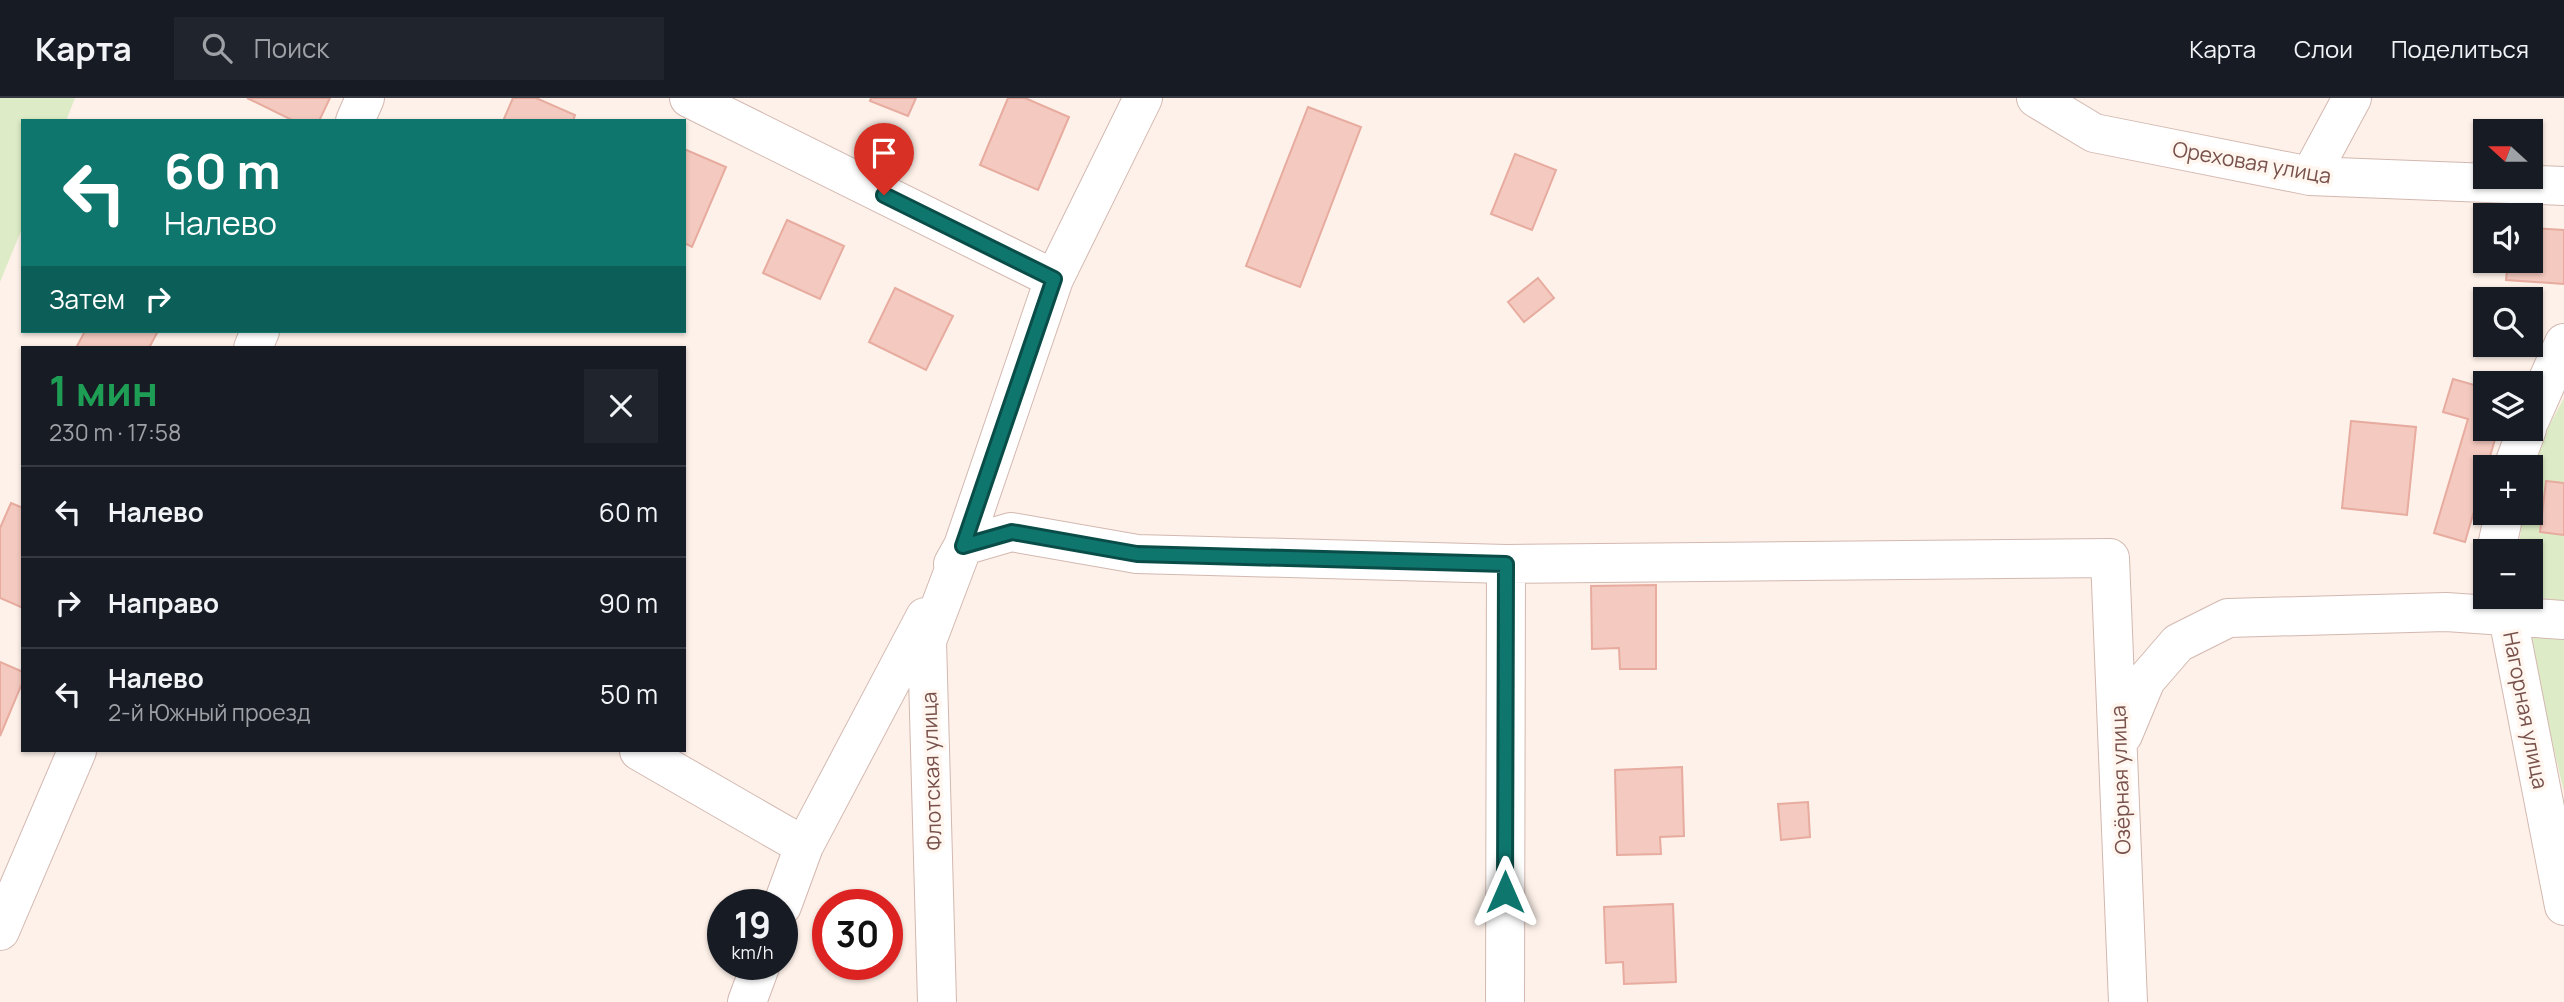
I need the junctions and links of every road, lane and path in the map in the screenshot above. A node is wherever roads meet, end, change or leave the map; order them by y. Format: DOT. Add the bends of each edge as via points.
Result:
graph roads {
  1 [pos="365,98"];
  2 [pos="689,98"];
  3 [pos="1143,98"];
  4 [pos="2036,98"];
  5 [pos="2351,98"];
  6 [pos="356,119"];
  7 [pos="2310,176"];
  8 [pos="2564,186"];
  9 [pos="1054,279"];
  10 [pos="2564,343"];
  11 [pos="2543,391"];
  12 [pos="963,546"];
  13 [pos="1506,564"];
  14 [pos="2476,609"];
  15 [pos="2507,609"];
  16 [pos="2518,609"];
  17 [pos="2564,620"];
  18 [pos="2120,743"];
  19 [pos="77,752"];
  20 [pos="641,752"];
  21 [pos="804,846"];
  22 [pos="788,889"];
  23 [pos="2564,906"];
  24 [pos="0,931"];
  25 [pos="755,980"];
  26 [pos="747,1002"];
  27 [pos="937,1002"];
  28 [pos="1505,1002"];
  29 [pos="2129,1002"];
  1 -- 6 [label="street"];
  2 -- 9 [label="street"];
  3 -- 9 [label="street"];
  4 -- 7 [label="street, Ореховая улица" via="2094,133"];
  5 -- 7 [label="street"];
  7 -- 8 [label="street, Ореховая улица"];
  9 -- 12 [label="street"];
  10 -- 11 [label="street"];
  12 -- 13 [label="street" via="1012,532 1137,554"];
  12 -- 21 [label="street"];
  12 -- 27 [label="street, Флотская улица" via="927,641"];
  13 -- 18 [label="street, Озёрная улица" via="2110,558"];
  13 -- 28 [label="street"];
  14 -- 18 [label="street" via="2228,618 2178,643 2162,661 2146,680"];
  15 -- 23 [label="street, Нагорная улица"];
  16 -- 17 [label="street"];
  18 -- 29 [label="street, Озёрная улица"];
  19 -- 24 [label="street"];
  20 -- 21 [label="street"];
  21 -- 22 [label="street"];
  25 -- 26 [label="street"];
}
